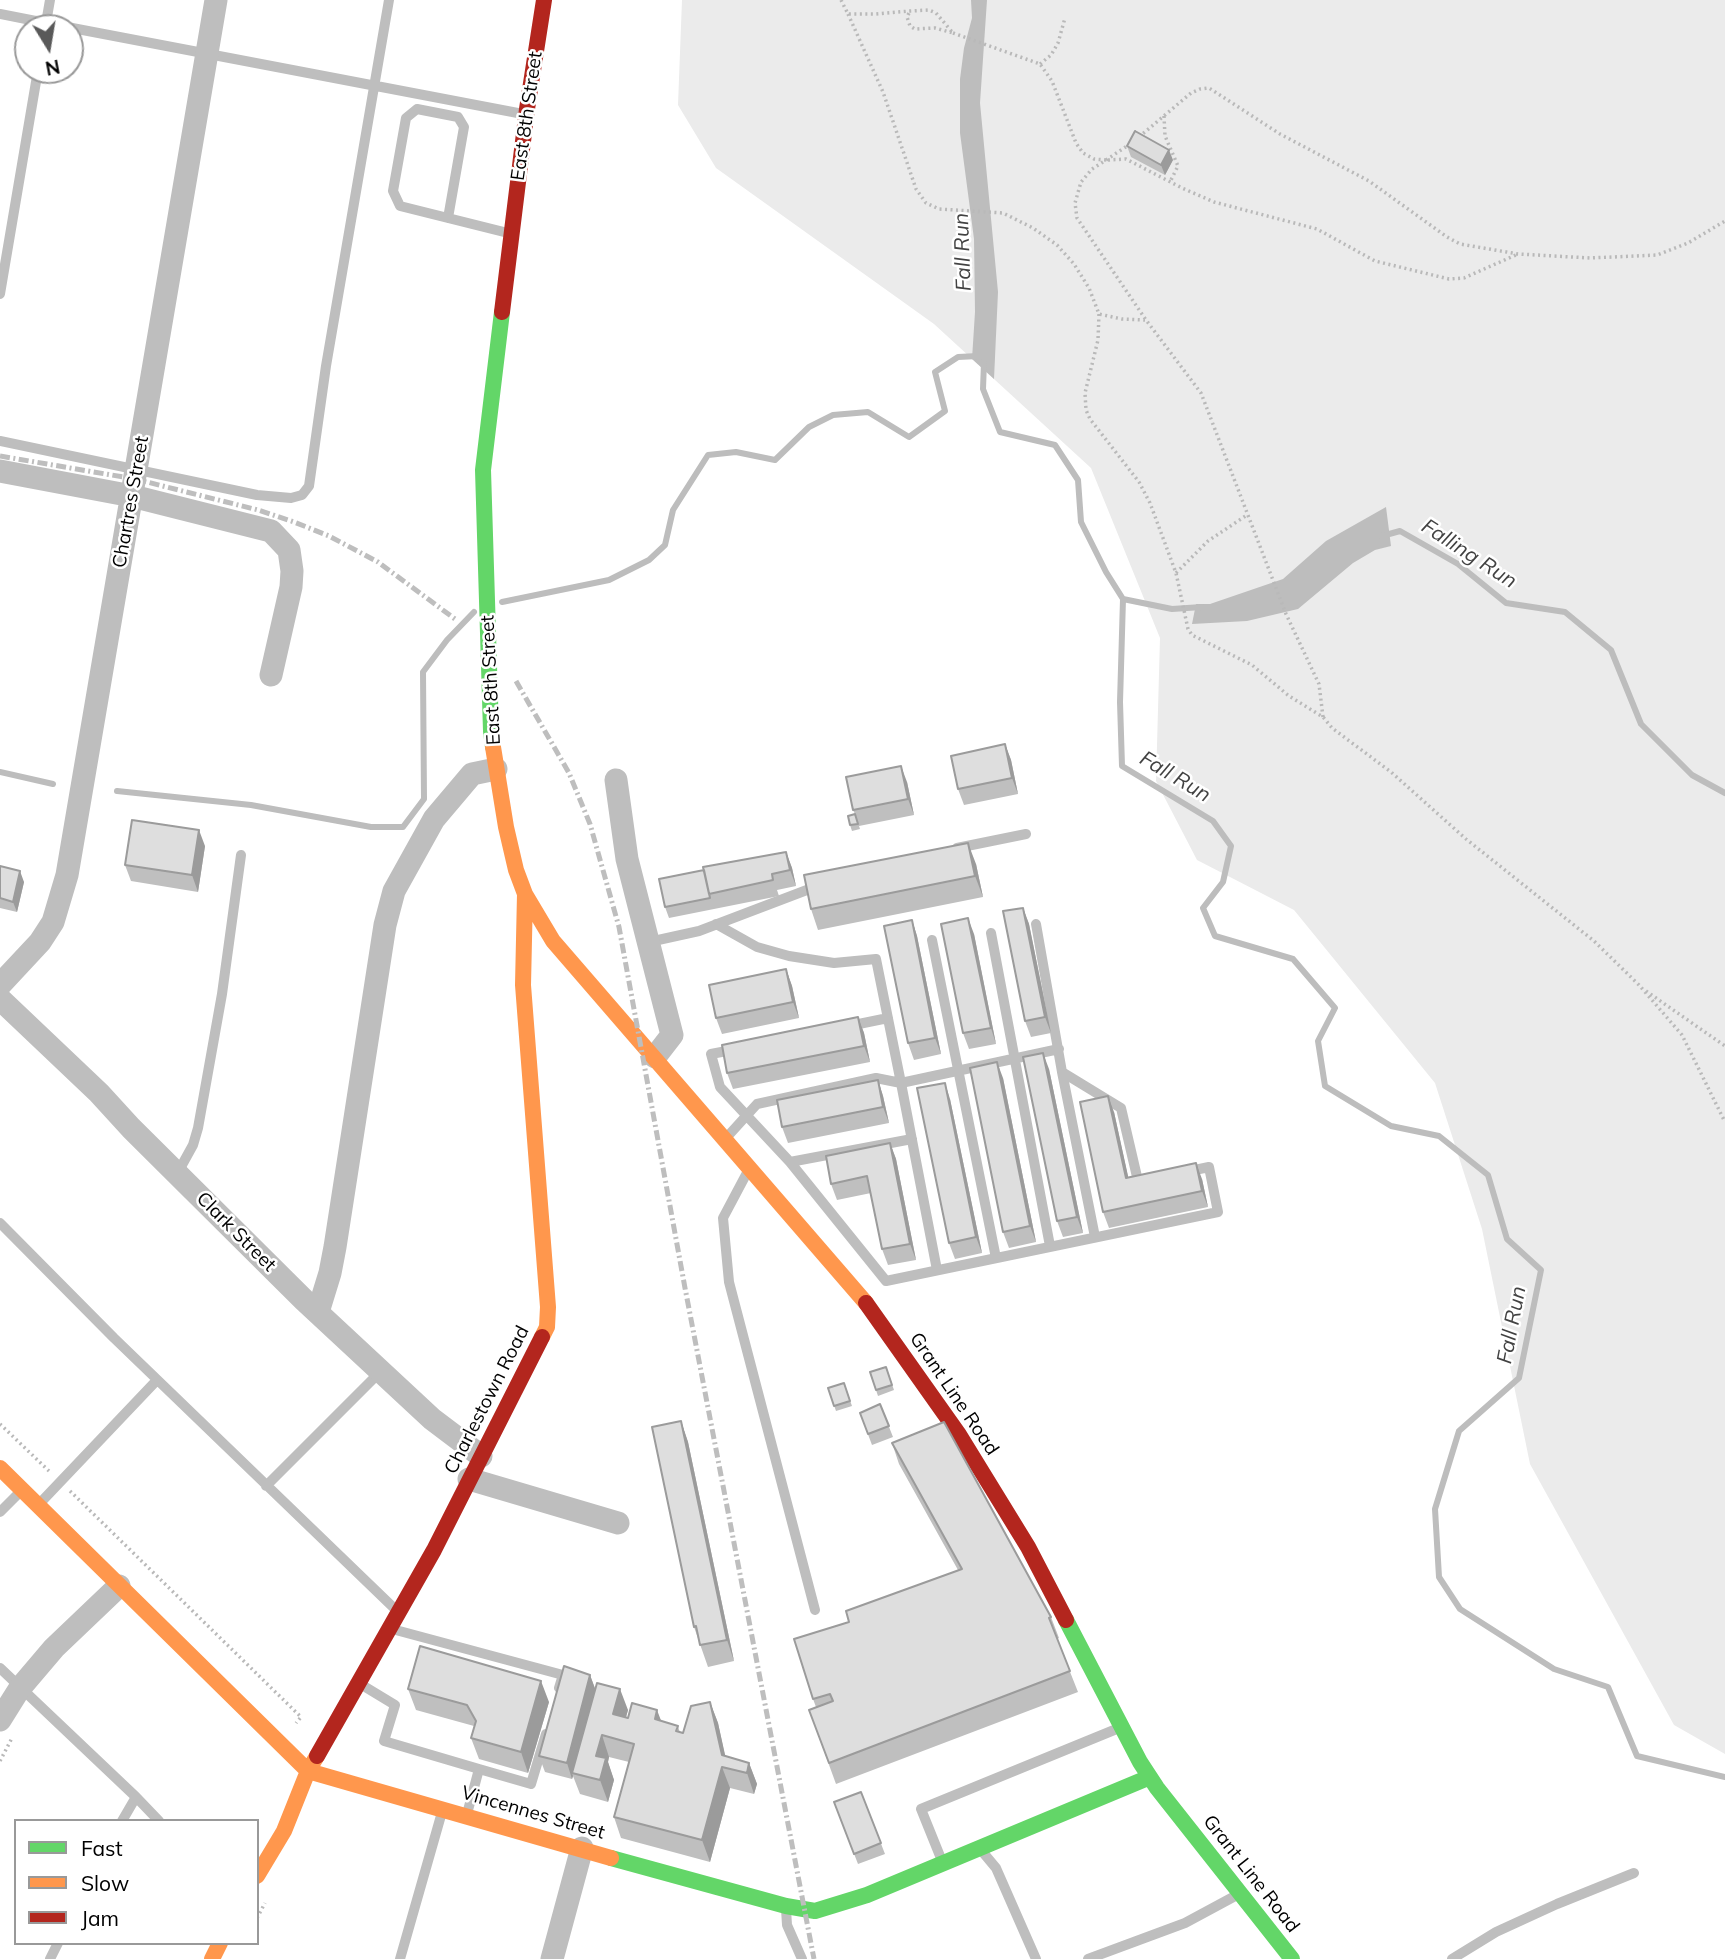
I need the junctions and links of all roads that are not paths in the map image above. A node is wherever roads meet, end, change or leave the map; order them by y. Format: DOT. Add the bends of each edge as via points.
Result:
graph roads {
  1 [pos="216,0"];
  2 [pos="389,0"];
  3 [pos="544,0"];
  4 [pos="84,32"];
  5 [pos="207,54"];
  6 [pos="36,84"];
  7 [pos="375,85"];
  8 [pos="526,115"];
  9 [pos="448,218"];
  10 [pos="511,233"];
  11 [pos="0,294"];
  12 [pos="0,441"];
  13 [pos="136,469"];
  14 [pos="0,471"];
  15 [pos="132,496"];
  16 [pos="271,675"];
  17 [pos="496,769"];
  18 [pos="616,780"];
  19 [pos="1026,834"];
  20 [pos="947,850"];
  21 [pos="241,855"];
  22 [pos="830,881"];
  23 [pos="524,894"];
  24 [pos="1036,924"];
  25 [pos="716,925"];
  26 [pos="990,933"];
  27 [pos="932,940"];
  28 [pos="649,942"];
  29 [pos="0,985"];
  30 [pos="0,999"];
  31 [pos="888,1018"];
  32 [pos="833,1029"];
  33 [pos="752,1046"];
  34 [pos="1059,1049"];
  35 [pos="655,1057"];
  36 [pos="1014,1059"];
  37 [pos="958,1071"];
  38 [pos="1062,1072"];
  39 [pos="901,1083"];
  40 [pos="748,1115"];
  41 [pos="726,1138"];
  42 [pos="912,1139"];
  43 [pos="790,1162"];
  44 [pos="750,1167"];
  45 [pos="177,1174"];
  46 [pos="0,1223"];
  47 [pos="1095,1237"];
  48 [pos="1050,1247"];
  49 [pos="996,1258"];
  50 [pos="937,1270"];
  51 [pos="318,1312"];
  52 [pos="381,1371"];
  53 [pos="157,1380"];
  54 [pos="481,1456"];
  55 [pos="0,1468"];
  56 [pos="469,1479"];
  57 [pos="266,1486"];
  58 [pos="21,1491"];
  59 [pos="37,1506"];
  60 [pos="0,1512"];
  61 [pos="618,1522"];
  62 [pos="119,1587"];
  63 [pos="815,1609"];
  64 [pos="400,1614"];
  65 [pos="391,1629"];
  66 [pos="0,1668"];
  67 [pos="360,1683"];
  68 [pos="20,1688"];
  69 [pos="556,1700"];
  70 [pos="0,1720"];
  71 [pos="549,1724"];
  72 [pos="1122,1727"];
  73 [pos="479,1769"];
  74 [pos="307,1771"];
  75 [pos="1150,1777"];
  76 [pos="136,1797"];
  77 [pos="443,1809"];
  78 [pos="466,1815"];
  79 [pos="123,1819"];
  80 [pos="157,1819"];
  81 [pos="583,1848"];
  82 [pos="979,1849"];
  83 [pos="943,1863"];
  84 [pos="259,1873"];
  85 [pos="1634,1873"];
  86 [pos="1240,1893"];
  87 [pos="786,1906"];
  88 [pos="400,1959"];
  89 [pos="552,1959"];
  90 [pos="802,1959"];
  91 [pos="1036,1959"];
  92 [pos="1088,1959"];
  93 [pos="1292,1959"];
  94 [pos="1452,1959"];
  1 -- 5 [label="street, Chartres Street"];
  2 -- 7 [label="lane"];
  3 -- 8 [label="street, East 8th Street"];
  4 -- 5 [label="lane"];
  5 -- 7 [label="lane"];
  5 -- 13 [label="street, Chartres Street"];
  6 -- 11 [label="lane"];
  7 -- 8 [label="lane"];
  7 -- 13 [label="lane" via="309,486 302,495 274,498"];
  8 -- 10 [label="street, East 8th Street"];
  9 -- 9 [label="lane" via="400,206 393,191 407,118 417,109 458,117 464,128"];
  9 -- 10 [label="lane"];
  10 -- 17 [label="street, East 8th Street" via="482,470"];
  12 -- 13 [label="lane"];
  13 -- 15 [label="street, Chartres Street"];
  14 -- 15 [label="street"];
  15 -- 16 [label="street" via="271,531 289,550 291,587"];
  15 -- 29 [label="street, Chartres Street" via="61,899 40,942"];
  17 -- 23 [label="street, Charlestown Road"];
  17 -- 51 [label="street, East 8th Street" via="472,774 435,820 394,891 333,1260"];
  18 -- 28 [label="street" via="627,859"];
  19 -- 20 [label="lane"];
  21 -- 45 [label="lane" via="198,1128"];
  22 -- 25 [label="lane"];
  23 -- 35 [label="street, Grant Line Road" via="553,941"];
  23 -- 54 [label="street, Charlestown Road" via="523,985 548,1318 544,1336"];
  24 -- 34 [label="lane"];
  25 -- 28 [label="lane"];
  25 -- 31 [label="lane" via="757,947 789,956 834,962 876,959"];
  26 -- 36 [label="lane"];
  27 -- 37 [label="lane"];
  28 -- 35 [label="street" via="673,1035"];
  30 -- 45 [label="street, Clark Street"];
  31 -- 32 [label="lane"];
  31 -- 39 [label="lane"];
  33 -- 40 [label="lane" via="711,1054 720,1087"];
  34 -- 36 [label="lane"];
  34 -- 38 [label="lane"];
  35 -- 41 [label="street, Grant Line Road"];
  36 -- 37 [label="lane"];
  36 -- 48 [label="lane"];
  37 -- 39 [label="lane"];
  37 -- 49 [label="lane"];
  38 -- 47 [label="lane"];
  38 -- 47 [label="lane" via="1121,1108 1138,1181 1209,1167 1218,1212"];
  39 -- 40 [label="lane" via="876,1079 823,1090 757,1104"];
  39 -- 42 [label="lane"];
  40 -- 41 [label="lane"];
  40 -- 43 [label="lane"];
  41 -- 44 [label="street, Grant Line Road"];
  42 -- 43 [label="lane"];
  42 -- 50 [label="lane"];
  43 -- 50 [label="lane" via="886,1281"];
  44 -- 63 [label="lane" via="723,1218 729,1282"];
  44 -- 72 [label="street, Grant Line Road" via="857,1290 958,1433 1028,1547"];
  45 -- 51 [label="street, Clark Street"];
  46 -- 53 [label="lane"];
  47 -- 48 [label="lane"];
  48 -- 49 [label="lane"];
  49 -- 50 [label="lane"];
  51 -- 52 [label="street, Clark Street"];
  52 -- 54 [label="street, Clark Street" via="432,1419"];
  52 -- 57 [label="lane"];
  53 -- 57 [label="lane"];
  53 -- 59 [label="lane"];
  54 -- 56 [label="street, Charlestown Road"];
  55 -- 58 [label="street, Vincennes Street"];
  56 -- 61 [label="street"];
  56 -- 64 [label="street, Charlestown Road"];
  57 -- 64 [label="lane"];
  58 -- 59 [label="street, Vincennes Street"];
  58 -- 60 [label="lane"];
  59 -- 62 [label="street, Vincennes Street"];
  62 -- 68 [label="street" via="54,1648"];
  62 -- 74 [label="street, Vincennes Street"];
  64 -- 65 [label="street, Charlestown Road"];
  65 -- 67 [label="street, Charlestown Road"];
  65 -- 69 [label="lane" via="562,1675"];
  66 -- 68 [label="lane"];
  67 -- 73 [label="lane" via="395,1705 384,1741"];
  67 -- 74 [label="street, Charlestown Road"];
  68 -- 70 [label="street"];
  68 -- 76 [label="lane"];
  71 -- 73 [label="lane" via="531,1784"];
  72 -- 75 [label="street, Grant Line Road"];
  72 -- 83 [label="lane" via="921,1809"];
  73 -- 78 [label="lane"];
  74 -- 77 [label="street, Vincennes Street"];
  74 -- 84 [label="street, Charlestown Road" via="284,1831"];
  75 -- 82 [label="street, Vincennes Street"];
  75 -- 86 [label="street, Grant Line Road"];
  76 -- 79 [label="lane"];
  76 -- 80 [label="lane"];
  77 -- 78 [label="street, Vincennes Street"];
  77 -- 88 [label="lane"];
  78 -- 81 [label="street, Vincennes Street"];
  81 -- 87 [label="street, Vincennes Street"];
  81 -- 89 [label="street"];
  82 -- 83 [label="street, Vincennes Street"];
  82 -- 91 [label="lane" via="996,1868"];
  83 -- 87 [label="street, Vincennes Street" via="825,1909"];
  85 -- 94 [label="lane" via="1496,1932"];
  86 -- 92 [label="lane" via="1185,1923"];
  86 -- 93 [label="street, Grant Line Road"];
  87 -- 90 [label="lane" via="786,1925"];
}
